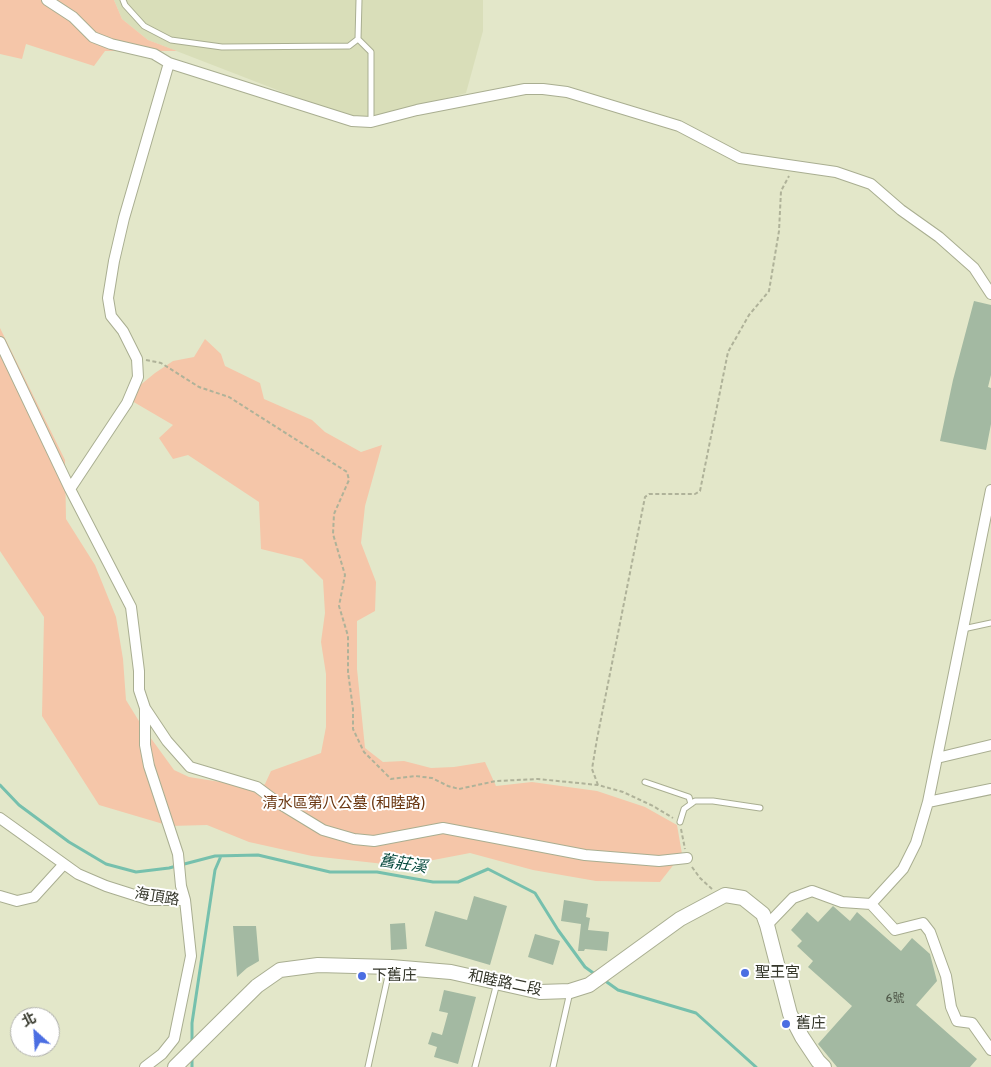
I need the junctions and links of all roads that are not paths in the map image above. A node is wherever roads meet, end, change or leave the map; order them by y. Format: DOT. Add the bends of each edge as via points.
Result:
graph roads {
  1 [pos="47,0"];
  2 [pos="123,0"];
  3 [pos="359,0"];
  4 [pos="358,39"];
  5 [pos="169,63"];
  6 [pos="371,122"];
  7 [pos="991,294"];
  8 [pos="0,342"];
  9 [pos="70,489"];
  10 [pos="991,490"];
  11 [pos="988,518"];
  12 [pos="991,623"];
  13 [pos="963,629"];
  14 [pos="145,708"];
  15 [pos="991,744"];
  16 [pos="937,758"];
  17 [pos="645,782"];
  18 [pos="991,789"];
  19 [pos="928,802"];
  20 [pos="691,804"];
  21 [pos="760,808"];
  22 [pos="0,818"];
  23 [pos="680,822"];
  24 [pos="687,858"];
  25 [pos="64,864"];
  26 [pos="0,896"];
  27 [pos="185,900"];
  28 [pos="871,904"];
  29 [pos="768,925"];
  30 [pos="391,967"];
  31 [pos="497,981"];
  32 [pos="570,991"];
  33 [pos="991,1050"];
  34 [pos="145,1067"];
  35 [pos="175,1067"];
  36 [pos="368,1067"];
  37 [pos="475,1067"];
  38 [pos="553,1067"];
  39 [pos="824,1067"];
  1 -- 5 [label="street" via="93,37 154,54"];
  2 -- 4 [label="lane" via="144,26 171,40 232,47 349,46"];
  3 -- 4 [label="lane"];
  4 -- 6 [label="lane" via="371,52"];
  5 -- 6 [label="street" via="352,121"];
  5 -- 9 [label="street" via="124,218 108,298 111,316 137,358 138,377 127,403"];
  6 -- 7 [label="street" via="525,89 567,92 679,126 740,158 836,172 871,184 974,268"];
  8 -- 9 [label="street"];
  9 -- 14 [label="street" via="131,607 139,690"];
  10 -- 11 [label="street"];
  11 -- 13 [label="street"];
  12 -- 13 [label="lane"];
  13 -- 16 [label="street"];
  14 -- 24 [label="street" via="167,741 190,767 257,787 323,830 354,839 374,841 443,828 585,855 659,861"];
  14 -- 27 [label="street" via="145,745 149,766 178,854"];
  15 -- 16 [label="street"];
  16 -- 19 [label="street"];
  17 -- 20 [label="lane" via="689,797"];
  18 -- 19 [label="street"];
  19 -- 28 [label="street" via="916,843 903,868"];
  20 -- 21 [label="lane" via="713,801"];
  20 -- 23 [label="lane" via="684,809"];
  22 -- 25 [label="street, 海頂路"];
  25 -- 26 [label="street" via="34,897 17,901"];
  25 -- 27 [label="street, 海頂路" via="106,886 150,900"];
  27 -- 34 [label="street, 海頂路" via="191,956 174,1039"];
  28 -- 29 [label="street" via="842,902 812,891 793,898"];
  28 -- 33 [label="street" via="895,930 923,924 930,932 946,976 951,1008 957,1021 972,1023"];
  29 -- 32 [label="street, 和睦路二段" via="763,914 743,898 725,895 680,919 589,984"];
  29 -- 39 [label="street" via="790,1014"];
  30 -- 31 [label="street, 和睦路二段" via="451,972"];
  30 -- 35 [label="street, 和睦路二段" via="318,966 280,970 257,986"];
  30 -- 36 [label="lane"];
  31 -- 32 [label="street, 和睦路二段" via="540,992"];
  31 -- 37 [label="lane"];
  32 -- 38 [label="lane"];
}
